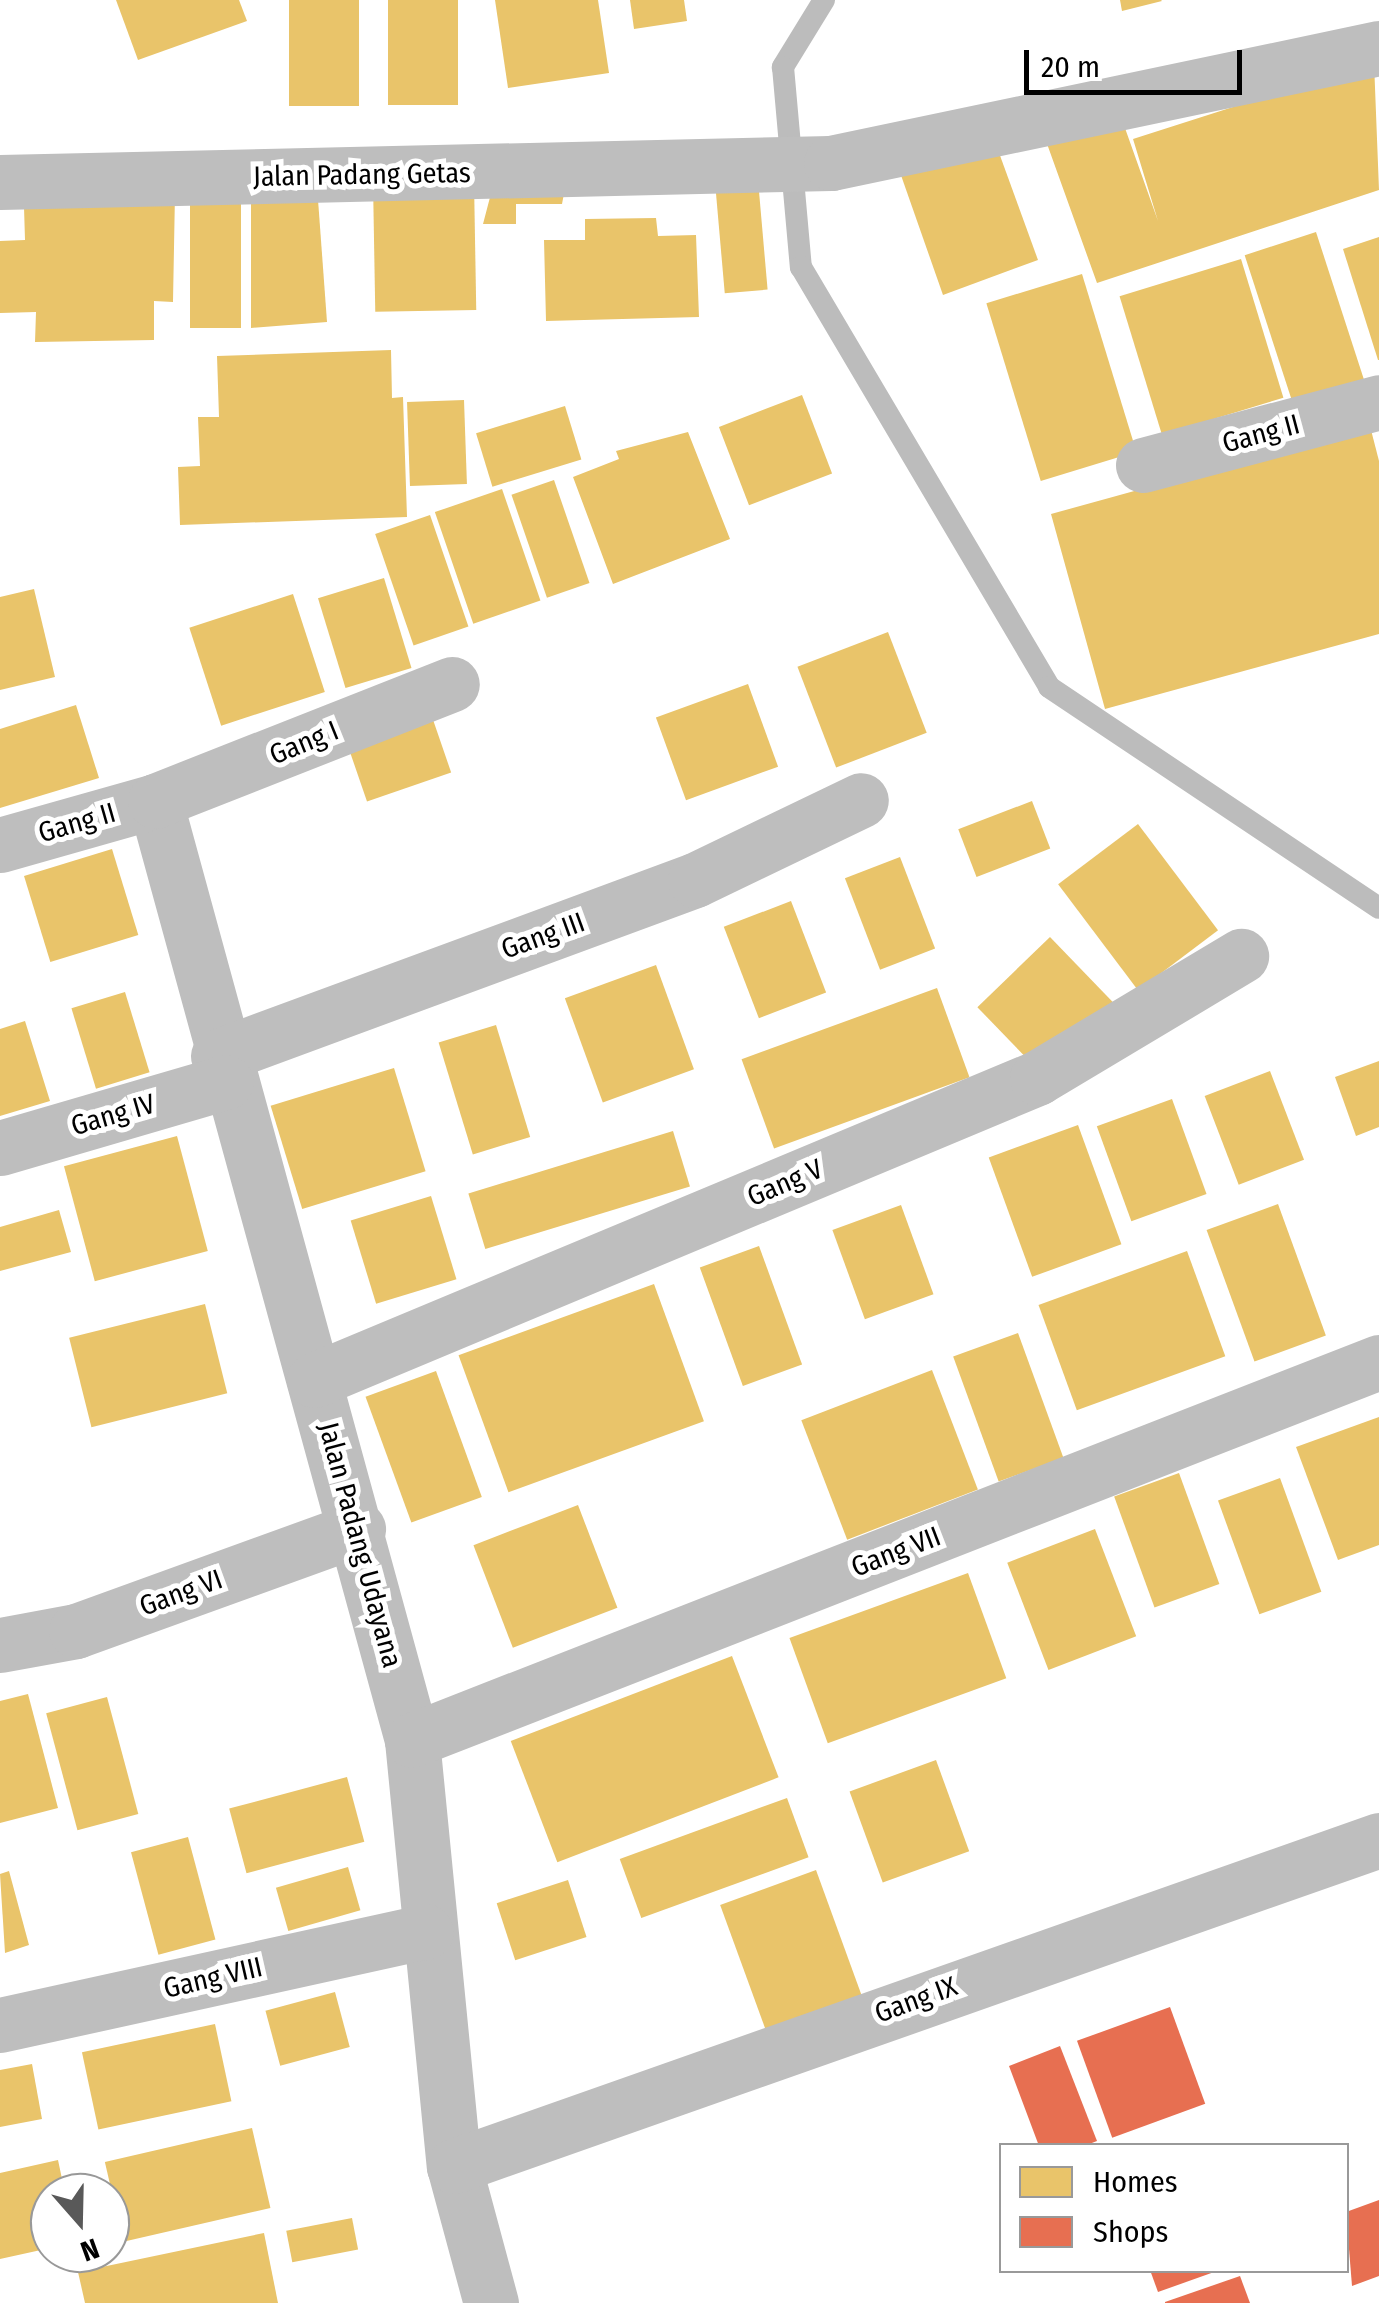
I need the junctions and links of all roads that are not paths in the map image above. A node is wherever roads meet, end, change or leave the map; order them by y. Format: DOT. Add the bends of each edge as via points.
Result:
graph roads {
  1 [pos="1379,48"];
  2 [pos="0,182"];
  3 [pos="1379,402"];
  4 [pos="1143,465"];
  5 [pos="452,684"];
  6 [pos="861,800"];
  7 [pos="155,802"];
  8 [pos="0,845"];
  9 [pos="1241,956"];
  10 [pos="222,1069"];
  11 [pos="0,1148"];
  12 [pos="1379,1362"];
  13 [pos="314,1380"];
  14 [pos="358,1528"];
  15 [pos="0,1645"];
  16 [pos="412,1740"];
  17 [pos="1379,1840"];
  18 [pos="426,1930"];
  19 [pos="0,2026"];
  20 [pos="454,2166"];
  21 [pos="491,2303"];
  1 -- 2 [label="street, Jalan Padang Getas" via="831,163"];
  3 -- 4 [label="street, Gang II"];
  5 -- 7 [label="street, Gang I"];
  6 -- 10 [label="street, Gang III" via="695,880"];
  7 -- 8 [label="street, Gang II"];
  7 -- 10 [label="street, Jalan Padang Udayana"];
  9 -- 13 [label="street, Gang V" via="1038,1078"];
  10 -- 11 [label="street, Gang IV"];
  10 -- 13 [label="street, Jalan Padang Udayana"];
  12 -- 16 [label="street, Gang VII"];
  13 -- 14 [label="street, Jalan Padang Udayana"];
  14 -- 15 [label="street, Gang VI" via="76,1631"];
  14 -- 16 [label="street, Jalan Padang Udayana"];
  16 -- 18 [label="street, Jalan Padang Udayana"];
  17 -- 20 [label="street, Gang IX"];
  18 -- 19 [label="street, Gang VIII"];
  18 -- 20 [label="street, Jalan Padang Udayana"];
  20 -- 21 [label="street, Jalan Padang Udayana"];
}
